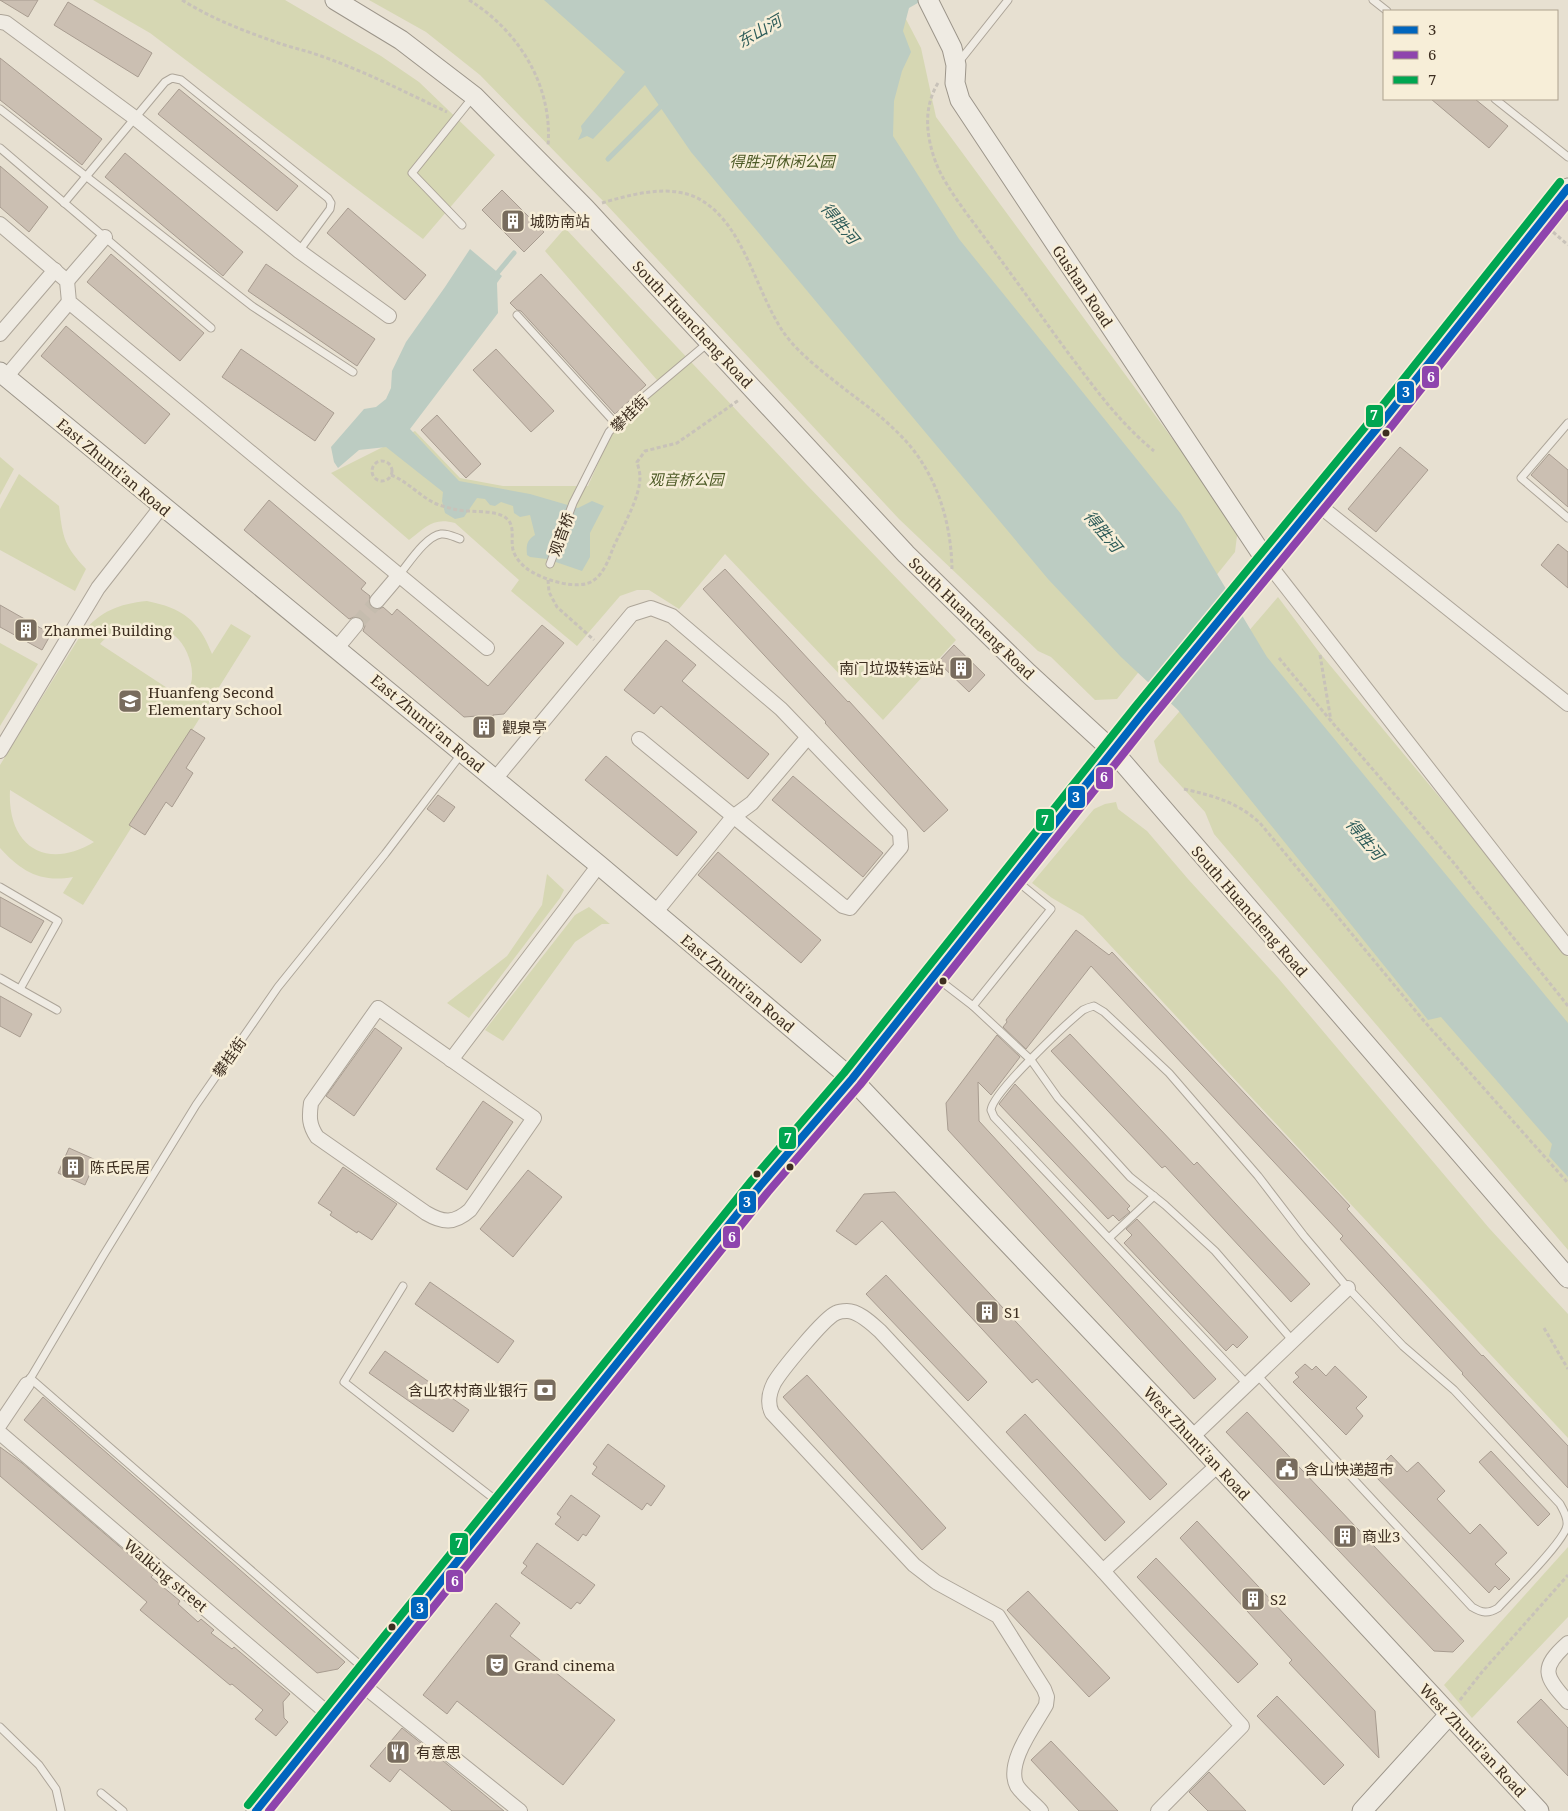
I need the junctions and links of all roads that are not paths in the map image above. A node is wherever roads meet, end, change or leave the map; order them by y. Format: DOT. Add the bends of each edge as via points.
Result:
graph roads {
  1 [pos="335,0"];
  2 [pos="928,0"];
  3 [pos="1008,0"];
  4 [pos="1373,0"];
  5 [pos="1386,10"];
  6 [pos="0,22"];
  7 [pos="956,65"];
  8 [pos="474,96"];
  9 [pos="1496,100"];
  10 [pos="0,110"];
  11 [pos="135,118"];
  12 [pos="0,148"];
  13 [pos="1568,157"];
  14 [pos="86,176"];
  15 [pos="1568,188"];
  16 [pos="64,202"];
  17 [pos="0,224"];
  18 [pos="462,225"];
  19 [pos="104,238"];
  20 [pos="299,252"];
  21 [pos="55,270"];
  22 [pos="67,281"];
  23 [pos="69,302"];
  24 [pos="517,315"];
  25 [pos="389,316"];
  26 [pos="211,328"];
  27 [pos="0,334"];
  28 [pos="709,341"];
  29 [pos="353,372"];
  30 [pos="3,375"];
  31 [pos="616,424"];
  32 [pos="1567,426"];
  33 [pos="573,503"];
  34 [pos="1316,503"];
  35 [pos="162,506"];
  36 [pos="1568,518"];
  37 [pos="460,539"];
  38 [pos="1266,562"];
  39 [pos="550,564"];
  40 [pos="399,575"];
  41 [pos="377,601"];
  42 [pos="356,625"];
  43 [pos="337,648"];
  44 [pos="487,648"];
  45 [pos="1568,704"];
  46 [pos="808,737"];
  47 [pos="639,739"];
  48 [pos="0,751"];
  49 [pos="1113,751"];
  50 [pos="463,752"];
  51 [pos="495,779"];
  52 [pos="733,817"];
  53 [pos="599,865"];
  54 [pos="1012,877"];
  55 [pos="0,887"];
  56 [pos="655,912"];
  57 [pos="1568,948"];
  58 [pos="934,976"];
  59 [pos="0,978"];
  60 [pos="20,989"];
  61 [pos="973,1006"];
  62 [pos="57,1010"];
  63 [pos="451,1060"];
  64 [pos="1031,1060"];
  65 [pos="852,1079"];
  66 [pos="1154,1196"];
  67 [pos="1109,1238"];
  68 [pos="1568,1278"];
  69 [pos="402,1286"];
  70 [pos="1348,1288"];
  71 [pos="1293,1341"];
  72 [pos="1252,1380"];
  73 [pos="29,1381"];
  74 [pos="2,1415"];
  75 [pos="0,1433"];
  76 [pos="1192,1437"];
  77 [pos="1218,1465"];
  78 [pos="502,1506"];
  79 [pos="1103,1571"];
  80 [pos="1568,1643"];
  81 [pos="364,1677"];
  82 [pos="1568,1702"];
  83 [pos="1449,1715"];
  84 [pos="332,1717"];
  85 [pos="0,1727"];
  86 [pos="101,1793"];
  87 [pos="61,1811"];
  88 [pos="123,1811"];
  89 [pos="256,1811"];
  90 [pos="520,1811"];
  91 [pos="1041,1811"];
  92 [pos="1158,1811"];
  93 [pos="1362,1811"];
  94 [pos="1539,1811"];
  1 -- 8 [label="main road, South Huancheng Road" via="401,40"];
  2 -- 7 [label="main road, Gushan Road" via="952,48"];
  3 -- 7 [label="lane"];
  4 -- 5 [label="lane"];
  6 -- 11 [label="street" via="6,23"];
  7 -- 38 [label="main road, Gushan Road" via="955,83 960,100"];
  8 -- 18 [label="lane" via="412,173"];
  8 -- 28 [label="main road, South Huancheng Road" via="544,165"];
  9 -- 13 [label="lane"];
  10 -- 14 [label="lane"];
  11 -- 14 [label="lane"];
  11 -- 20 [label="street"];
  11 -- 20 [label="lane" via="165,82 172,78 181,80 328,198 330,209"];
  12 -- 16 [label="lane"];
  14 -- 16 [label="lane"];
  14 -- 29 [label="lane" via="252,306"];
  15 -- 34 [label="main road"];
  16 -- 19 [label="lane"];
  17 -- 21 [label="street"];
  19 -- 22 [label="street"];
  19 -- 26 [label="lane"];
  20 -- 25 [label="street"];
  21 -- 22 [label="street"];
  21 -- 27 [label="street"];
  22 -- 23 [label="street"];
  23 -- 30 [label="street"];
  23 -- 40 [label="street"];
  24 -- 31 [label="lane"];
  28 -- 31 [label="lane, 攀桂街"];
  28 -- 49 [label="main road, South Huancheng Road" via="906,554"];
  30 -- 35 [label="main road, East Zhunti'an Road"];
  31 -- 33 [label="lane, 攀桂街" via="599,448"];
  32 -- 36 [label="lane" via="1521,478"];
  33 -- 39 [label="lane, 观音桥"];
  34 -- 38 [label="main road"];
  34 -- 45 [label="street"];
  35 -- 43 [label="main road, East Zhunti'an Road"];
  35 -- 48 [label="street" via="98,588"];
  37 -- 40 [label="lane" via="442,533 433,536"];
  38 -- 49 [label="main road"];
  38 -- 57 [label="street"];
  40 -- 41 [label="street"];
  40 -- 44 [label="street"];
  42 -- 43 [label="street"];
  43 -- 50 [label="main road, East Zhunti'an Road"];
  46 -- 51 [label="street" via="781,708 672,616 651,608 632,614"];
  46 -- 52 [label="street" via="752,802"];
  46 -- 52 [label="street" via="900,833 901,847 850,908 843,906"];
  47 -- 52 [label="street"];
  49 -- 54 [label="main road"];
  49 -- 68 [label="main road, South Huancheng Road"];
  50 -- 51 [label="main road, East Zhunti'an Road"];
  50 -- 73 [label="lane, 攀桂街" via="278,987 202,1097"];
  51 -- 53 [label="main road, East Zhunti'an Road"];
  52 -- 56 [label="street"];
  53 -- 56 [label="main road, East Zhunti'an Road"];
  53 -- 63 [label="street"];
  54 -- 58 [label="main road"];
  54 -- 61 [label="lane" via="1051,909"];
  55 -- 60 [label="lane" via="58,921"];
  56 -- 65 [label="main road, East Zhunti'an Road"];
  58 -- 61 [label="lane"];
  58 -- 65 [label="main road"];
  59 -- 60 [label="lane"];
  60 -- 62 [label="lane"];
  61 -- 64 [label="lane"];
  63 -- 63 [label="street" via="378,1008 311,1103 309,1116 310,1126 317,1137 426,1213 449,1221 470,1210 534,1118"];
  64 -- 66 [label="lane" via="1058,1098 1099,1145"];
  64 -- 67 [label="lane" via="995,1100 991,1110 994,1117"];
  64 -- 70 [label="lane" via="1086,1009 1094,1006 1104,1012 1169,1073"];
  65 -- 76 [label="main road, West Zhunti'an Road"];
  65 -- 78 [label="main road" via="760,1186"];
  66 -- 67 [label="lane"];
  66 -- 71 [label="lane" via="1215,1251"];
  67 -- 72 [label="lane"];
  69 -- 78 [label="lane" via="344,1382"];
  70 -- 71 [label="street"];
  70 -- 72 [label="lane" via="1404,1346 1454,1390 1560,1504 1566,1515 1567,1526 1559,1541 1498,1608 1487,1613 1472,1606"];
  71 -- 72 [label="street"];
  72 -- 76 [label="street"];
  73 -- 74 [label="street"];
  73 -- 81 [label="lane"];
  75 -- 84 [label="street, Walking street"];
  76 -- 77 [label="main road, West Zhunti'an Road"];
  77 -- 79 [label="street"];
  77 -- 83 [label="main road, West Zhunti'an Road"];
  78 -- 81 [label="main road"];
  79 -- 91 [label="street" via="880,1331 858,1314 848,1311 836,1313 825,1320 775,1382 769,1400 772,1413 914,1565 936,1582 998,1616 1039,1681 1047,1697 1046,1705 1019,1752 1013,1776 1018,1787"];
  79 -- 92 [label="street" via="1242,1726"];
  80 -- 82 [label="street" via="1550,1662 1548,1673 1552,1684"];
  81 -- 84 [label="main road"];
  81 -- 90 [label="street"];
  83 -- 93 [label="main road"];
  83 -- 94 [label="main road, West Zhunti'an Road"];
  84 -- 89 [label="main road"];
  85 -- 87 [label="lane" via="39,1766 56,1789"];
  86 -- 88 [label="lane"];
}
